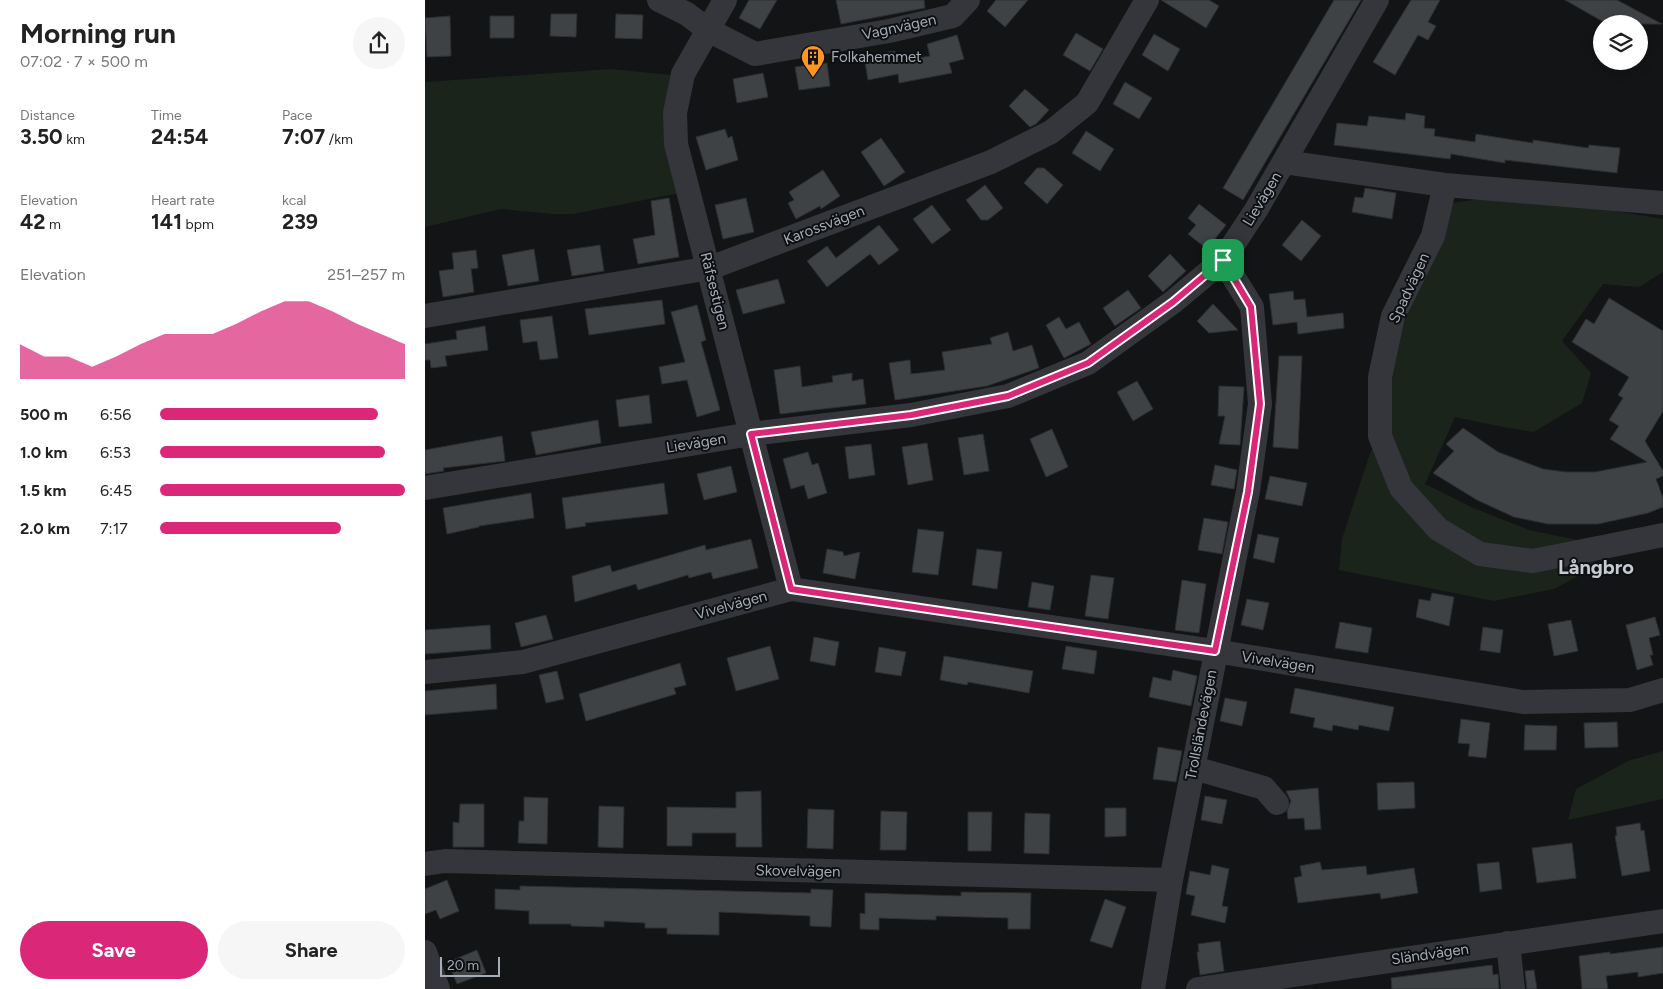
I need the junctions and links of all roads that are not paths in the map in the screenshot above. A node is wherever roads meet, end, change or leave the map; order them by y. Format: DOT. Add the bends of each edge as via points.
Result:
graph roads {
  1 [pos="659,0"];
  2 [pos="725,0"];
  3 [pos="968,0"];
  4 [pos="1147,0"];
  5 [pos="1377,0"];
  6 [pos="708,30"];
  7 [pos="1284,162"];
  8 [pos="1445,185"];
  9 [pos="1663,203"];
  10 [pos="1223,260"];
  11 [pos="710,268"];
  12 [pos="425,316"];
  13 [pos="751,434"];
  14 [pos="425,488"];
  15 [pos="1663,535"];
  16 [pos="791,589"];
  17 [pos="1215,651"];
  18 [pos="425,672"];
  19 [pos="1663,690"];
  20 [pos="1194,768"];
  21 [pos="1277,802"];
  22 [pos="425,864"];
  23 [pos="1171,880"];
  24 [pos="1663,921"];
  25 [pos="1508,943"];
  26 [pos="425,952"];
  27 [pos="438,989"];
  28 [pos="1153,989"];
  29 [pos="1198,989"];
  30 [pos="1513,989"];
  1 -- 6 [label="street, Vagnvägen" via="687,14"];
  2 -- 6 [label="street, Räfsestigen"];
  3 -- 6 [label="street, Vagnvägen" via="953,16 889,31 755,54"];
  4 -- 11 [label="street, Karossvägen" via="1087,103 1051,132 991,162"];
  5 -- 7 [label="street, Lievägen"];
  6 -- 11 [label="street, Räfsestigen" via="683,74 675,113 676,144"];
  7 -- 8 [label="street"];
  7 -- 10 [label="street, Lievägen"];
  8 -- 9 [label="street"];
  8 -- 15 [label="street, Spadvägen" via="1433,236 1393,316 1380,377 1381,436 1401,488 1437,529 1480,554 1533,561"];
  10 -- 13 [label="street, Lievägen" via="1173,302 1088,363 1008,396 911,415"];
  10 -- 17 [label="street, Trollsländevägen" via="1251,307 1260,404 1248,492"];
  11 -- 12 [label="street, Karossvägen"];
  11 -- 13 [label="street, Räfsestigen"];
  13 -- 14 [label="street, Lievägen"];
  13 -- 16 [label="street, Räfsestigen"];
  16 -- 17 [label="street, Vivelvägen"];
  16 -- 18 [label="street, Vivelvägen" via="523,662"];
  17 -- 19 [label="street, Vivelvägen" via="1523,702 1630,700"];
  17 -- 20 [label="street, Trollsländevägen"];
  20 -- 21 [label="street" via="1264,788"];
  20 -- 23 [label="street, Trollsländevägen"];
  22 -- 23 [label="street, Skovelvägen"];
  23 -- 28 [label="street, Trollsländevägen"];
  24 -- 25 [label="street, Sländvägen"];
  25 -- 29 [label="street, Sländvägen"];
  25 -- 30 [label="street"];
  26 -- 27 [label="street"];
}
